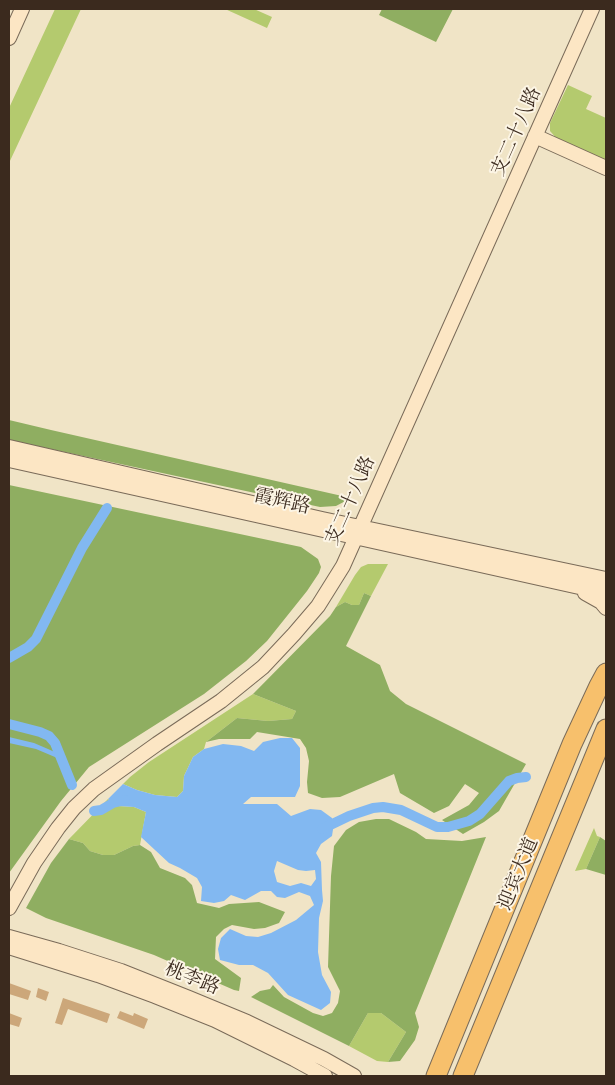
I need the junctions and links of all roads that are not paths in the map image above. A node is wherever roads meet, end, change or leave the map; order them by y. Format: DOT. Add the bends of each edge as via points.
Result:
graph roads {
  1 [pos="22,9"];
  2 [pos="592,9"];
  3 [pos="9,38"];
  4 [pos="535,136"];
  5 [pos="606,168"];
  6 [pos="9,447"];
  7 [pos="9,460"];
  8 [pos="358,532"];
  9 [pos="606,574"];
  10 [pos="565,578"];
  11 [pos="606,579"];
  12 [pos="606,593"];
  13 [pos="606,608"];
  14 [pos="606,662"];
  15 [pos="602,679"];
  16 [pos="606,729"];
  17 [pos="9,908"];
  18 [pos="9,937"];
  19 [pos="9,947"];
  20 [pos="459,1021"];
  21 [pos="481,1032"];
  22 [pos="325,1076"];
  23 [pos="354,1076"];
  24 [pos="426,1076"];
  25 [pos="436,1076"];
  26 [pos="463,1076"];
  27 [pos="471,1076"];
  1 -- 3 [label="street"];
  2 -- 4 [label="street, 支二十八路"];
  4 -- 5 [label="street"];
  4 -- 8 [label="street, 支二十八路"];
  6 -- 8 [label="street, 霞辉路"];
  7 -- 8 [label="street, 霞辉路"];
  8 -- 10 [label="street, 霞辉路"];
  8 -- 17 [label="street, 支二十八路" via="343,566 323,598 294,634 263,667 221,701 94,789 74,808 34,863"];
  9 -- 10 [label="street"];
  10 -- 11 [label="street, 霞辉路"];
  10 -- 12 [label="street, 霞辉路"];
  10 -- 13 [label="street"];
  14 -- 15 [label="street"];
  15 -- 20 [label="highway, 迎宾大道" via="572,744"];
  16 -- 21 [label="highway, 迎宾大道"];
  18 -- 23 [label="street, 桃李路" via="121,971 189,998 247,1022"];
  19 -- 22 [label="street, 桃李路" via="98,975 215,1020"];
  20 -- 24 [label="street"];
  20 -- 25 [label="highway, 迎宾大道"];
  21 -- 26 [label="highway, 迎宾大道"];
  21 -- 27 [label="street"];
}
